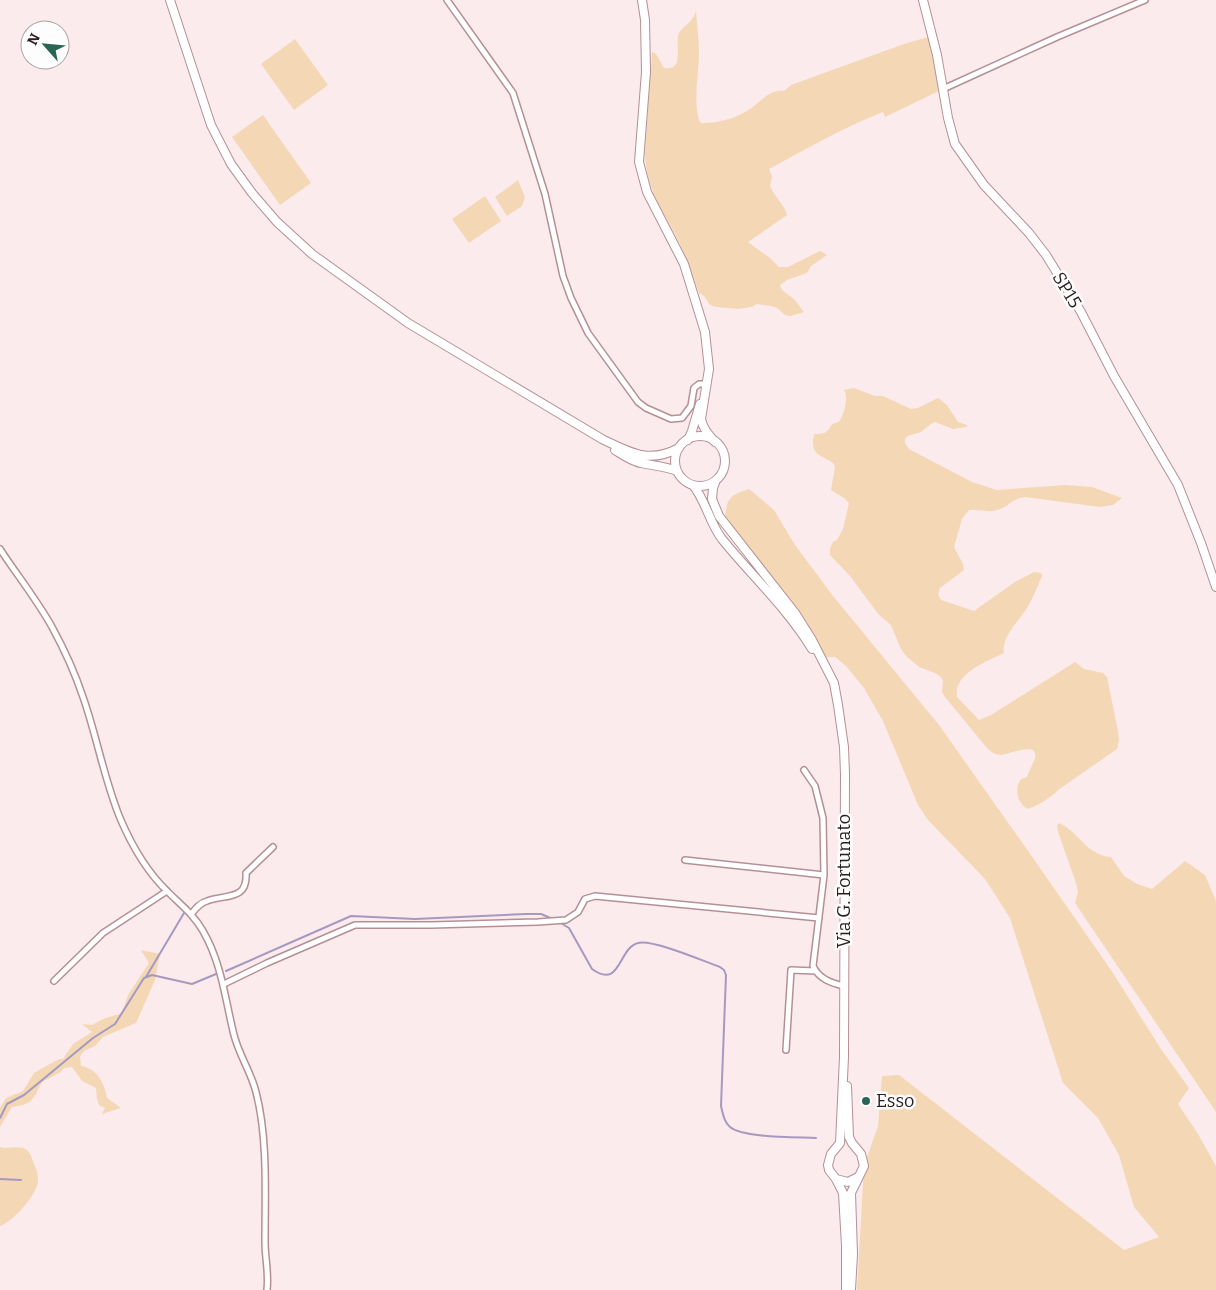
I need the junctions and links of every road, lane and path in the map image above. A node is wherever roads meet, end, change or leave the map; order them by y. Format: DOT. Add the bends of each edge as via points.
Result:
graph roads {
  1 [pos="170,0"];
  2 [pos="446,0"];
  3 [pos="642,0"];
  4 [pos="923,0"];
  5 [pos="1145,0"];
  6 [pos="943,89"];
  7 [pos="707,384"];
  8 [pos="704,394"];
  9 [pos="602,439"];
  10 [pos="688,440"];
  11 [pos="715,442"];
  12 [pos="679,448"];
  13 [pos="677,471"];
  14 [pos="716,480"];
  15 [pos="693,485"];
  16 [pos="0,549"];
  17 [pos="1216,587"];
  18 [pos="838,705"];
  19 [pos="804,770"];
  20 [pos="273,847"];
  21 [pos="685,860"];
  22 [pos="824,875"];
  23 [pos="167,891"];
  24 [pos="192,913"];
  25 [pos="819,918"];
  26 [pos="816,971"];
  27 [pos="54,981"];
  28 [pos="224,984"];
  29 [pos="844,986"];
  30 [pos="786,1050"];
  31 [pos="844,1057"];
  32 [pos="835,1149"];
  33 [pos="857,1149"];
  34 [pos="859,1176"];
  35 [pos="836,1179"];
  36 [pos="267,1290"];
  37 [pos="846,1290"];
  38 [pos="851,1290"];
  1 -- 9 [label="main road" via="211,125 231,164 277,222 312,254 408,323"];
  2 -- 7 [label="street" via="513,93 545,194 563,276 588,333 638,402 671,419 682,418 690,406 694,388"];
  3 -- 7 [label="main road" via="646,72 639,162 647,192 684,264 705,332 710,370"];
  4 -- 6 [label="main road, SP15"];
  5 -- 6 [label="street"];
  6 -- 17 [label="main road, SP15" via="955,144 984,185 1046,255 1080,312 1178,485"];
  7 -- 8 [label="main road"];
  8 -- 10 [label="main road"];
  8 -- 11 [label="main road" via="702,424"];
  9 -- 12 [label="main road" via="646,456 665,455"];
  9 -- 13 [label="main road" via="631,460"];
  10 -- 11 [label="main road" via="702,436"];
  10 -- 12 [label="main road"];
  11 -- 14 [label="main road" via="725,461"];
  12 -- 13 [label="main road"];
  13 -- 15 [label="main road"];
  14 -- 15 [label="main road" via="705,486"];
  14 -- 18 [label="main road, Via G. Fortunato" via="712,499 719,516 795,613 812,640 834,683"];
  15 -- 18 [label="main road, Via G. Fortunato" via="721,537 819,659"];
  16 -- 23 [label="street" via="51,625 83,697 119,816 134,847"];
  18 -- 29 [label="main road, Via G. Fortunato" via="845,774"];
  19 -- 22 [label="street" via="815,786 823,818"];
  20 -- 24 [label="street" via="246,873 244,888 238,894 206,901"];
  21 -- 22 [label="street"];
  22 -- 25 [label="street"];
  23 -- 24 [label="street"];
  23 -- 27 [label="street" via="103,933"];
  24 -- 28 [label="street" via="216,957"];
  25 -- 26 [label="street" via="813,966"];
  25 -- 28 [label="street" via="595,896 586,899 578,912 562,920 356,925"];
  26 -- 29 [label="street" via="831,983"];
  26 -- 30 [label="street" via="791,970"];
  28 -- 36 [label="street" via="237,1045 256,1090 260,1109 265,1166"];
  29 -- 31 [label="main road, Via G. Fortunato"];
  31 -- 32 [label="main road" via="841,1132"];
  31 -- 33 [label="main road" via="849,1137"];
  32 -- 33 [label="main road" via="846,1146"];
  32 -- 35 [label="main road" via="828,1165"];
  33 -- 34 [label="main road" via="864,1166"];
  34 -- 35 [label="main road" via="848,1182"];
  34 -- 38 [label="main road" via="851,1192"];
  35 -- 37 [label="main road" via="842,1193"];
}
